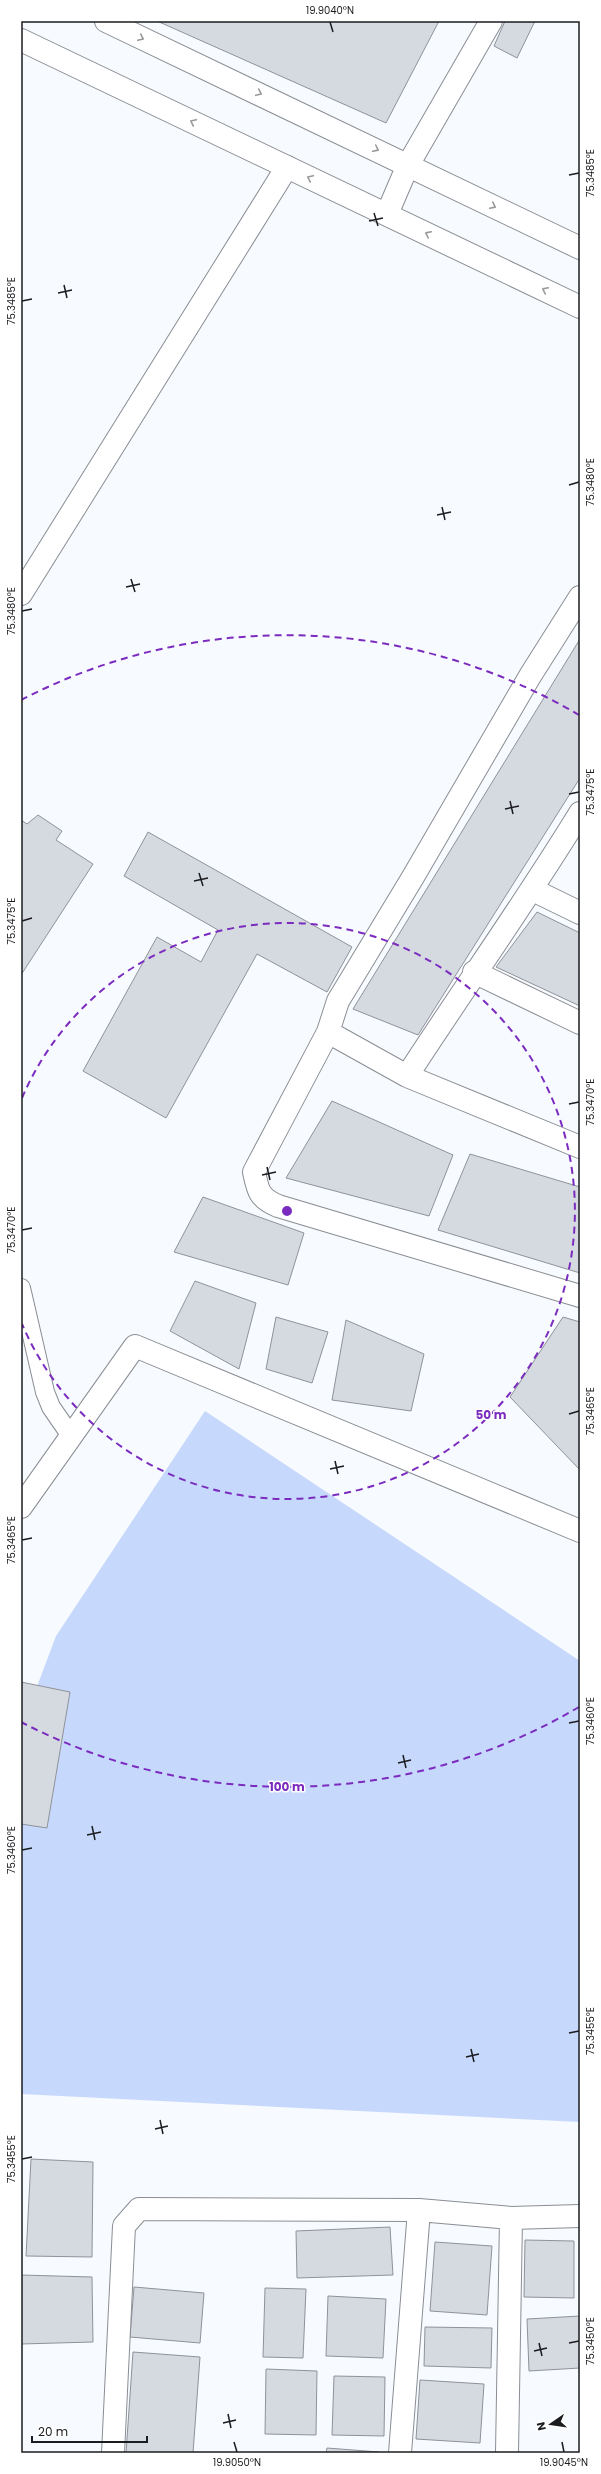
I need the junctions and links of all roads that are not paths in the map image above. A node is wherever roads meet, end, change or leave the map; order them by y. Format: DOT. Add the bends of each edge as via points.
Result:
graph roads {
  1 [pos="106,21"];
  2 [pos="491,21"];
  3 [pos="21,40"];
  4 [pos="408,164"];
  5 [pos="286,166"];
  6 [pos="386,214"];
  7 [pos="580,248"];
  8 [pos="580,307"];
  9 [pos="21,594"];
  10 [pos="580,597"];
  11 [pos="580,813"];
  12 [pos="533,890"];
  13 [pos="580,913"];
  14 [pos="474,972"];
  15 [pos="580,1023"];
  16 [pos="328,1032"];
  17 [pos="407,1076"];
  18 [pos="580,1147"];
  19 [pos="21,1288"];
  20 [pos="580,1296"];
  21 [pos="71,1436"];
  22 [pos="21,1507"];
  23 [pos="580,1532"];
  24 [pos="419,2210"];
  25 [pos="580,2216"];
  26 [pos="511,2218"];
  27 [pos="113,2453"];
  28 [pos="400,2453"];
  29 [pos="507,2453"];
  1 -- 4 [label="street, one-way"];
  2 -- 4 [label="street"];
  5 -- 3 [label="street, one-way"];
  4 -- 6 [label="street"];
  4 -- 7 [label="street, one-way"];
  6 -- 5 [label="street, one-way"];
  5 -- 9 [label="street"];
  8 -- 6 [label="street, one-way"];
  10 -- 16 [label="street" via="530,676 338,1001"];
  11 -- 12 [label="street"];
  12 -- 13 [label="street"];
  12 -- 14 [label="street"];
  14 -- 15 [label="street"];
  14 -- 17 [label="street"];
  16 -- 17 [label="street"];
  16 -- 20 [label="street" via="254,1172 258,1189 265,1200"];
  17 -- 18 [label="street"];
  19 -- 21 [label="lane" via="51,1407"];
  21 -- 22 [label="street"];
  21 -- 23 [label="street" via="134,1346"];
  24 -- 26 [label="street"];
  24 -- 27 [label="street" via="139,2209 124,2226"];
  24 -- 28 [label="street"];
  25 -- 26 [label="street"];
  26 -- 29 [label="street"];
}
